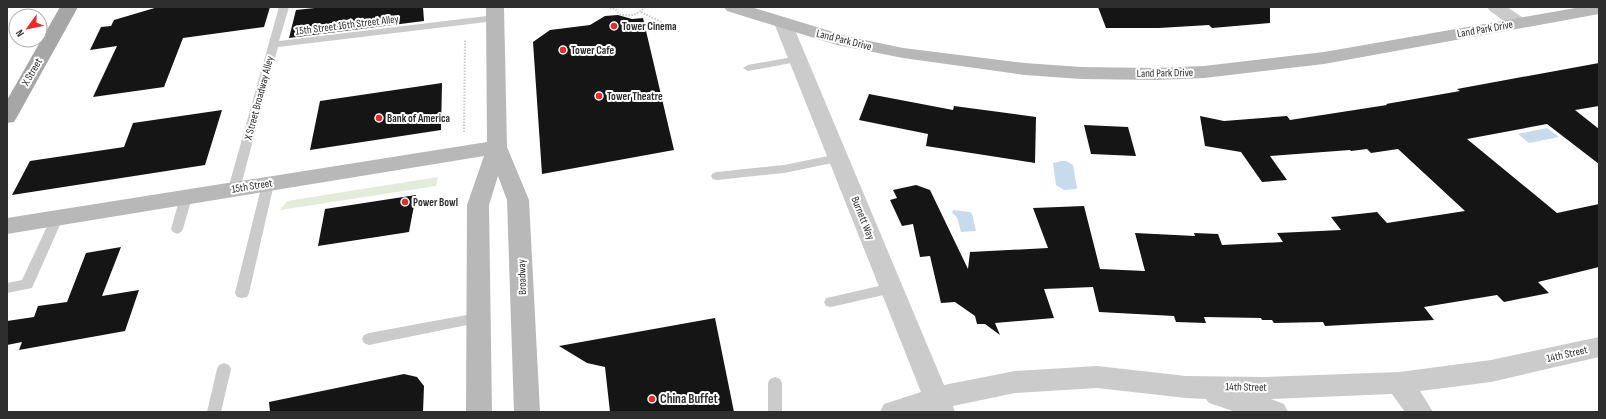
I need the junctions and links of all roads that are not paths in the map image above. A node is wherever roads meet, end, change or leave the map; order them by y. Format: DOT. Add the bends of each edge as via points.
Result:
graph roads {
  1 [pos="69,7"];
  2 [pos="284,7"];
  3 [pos="1496,7"];
  4 [pos="742,8"];
  5 [pos="1599,9"];
  6 [pos="495,12"];
  7 [pos="784,23"];
  8 [pos="1519,23"];
  9 [pos="273,46"];
  10 [pos="798,59"];
  11 [pos="748,68"];
  12 [pos="7,117"];
  13 [pos="497,147"];
  14 [pos="838,158"];
  15 [pos="717,176"];
  16 [pos="268,184"];
  17 [pos="234,189"];
  18 [pos="186,197"];
  19 [pos="57,218"];
  20 [pos="7,226"];
  21 [pos="177,229"];
  22 [pos="7,288"];
  23 [pos="892,288"];
  24 [pos="242,294"];
  25 [pos="831,302"];
  26 [pos="477,318"];
  27 [pos="369,340"];
  28 [pos="1599,347"];
  29 [pos="224,369"];
  30 [pos="775,383"];
  31 [pos="1399,383"];
  32 [pos="1186,387"];
  33 [pos="940,405"];
  34 [pos="214,412"];
  35 [pos="478,412"];
  36 [pos="527,412"];
  37 [pos="775,412"];
  38 [pos="893,412"];
  39 [pos="1275,412"];
  40 [pos="1420,412"];
  1 -- 12 [label="main road, X Street"];
  2 -- 9 [label="lane, X Street Broadway Alley"];
  3 -- 8 [label="street"];
  4 -- 7 [label="main road, Land Park Drive"];
  5 -- 8 [label="main road, Land Park Drive"];
  6 -- 9 [label="lane, 15th Street 16th Street Alley"];
  6 -- 13 [label="main road, Broadway"];
  7 -- 8 [label="main road, Land Park Drive" via="843,41 946,60 1065,72 1156,74 1273,66"];
  7 -- 10 [label="street, Burnett Way"];
  9 -- 17 [label="lane, X Street Broadway Alley"];
  10 -- 11 [label="lane"];
  10 -- 14 [label="street, Burnett Way"];
  13 -- 16 [label="main road, 15th Street"];
  13 -- 26 [label="main road, Broadway" via="478,205"];
  13 -- 36 [label="main road, Broadway" via="518,200"];
  14 -- 15 [label="lane" via="784,169"];
  14 -- 23 [label="street, Burnett Way"];
  16 -- 17 [label="main road, 15th Street"];
  16 -- 24 [label="lane"];
  17 -- 18 [label="main road, 15th Street"];
  18 -- 19 [label="main road, 15th Street"];
  18 -- 21 [label="lane"];
  19 -- 20 [label="main road, 15th Street"];
  19 -- 22 [label="lane" via="27,284"];
  23 -- 25 [label="lane"];
  23 -- 33 [label="street, Burnett Way"];
  26 -- 27 [label="lane"];
  26 -- 35 [label="main road, Broadway"];
  28 -- 31 [label="street, 14th Street" via="1491,372"];
  29 -- 34 [label="lane"];
  30 -- 37 [label="lane"];
  31 -- 32 [label="street, 14th Street" via="1265,388"];
  31 -- 40 [label="street"];
  32 -- 33 [label="street, 14th Street" via="1097,377 1015,382"];
  32 -- 39 [label="street"];
  33 -- 38 [label="street, 14th Street"];
}
